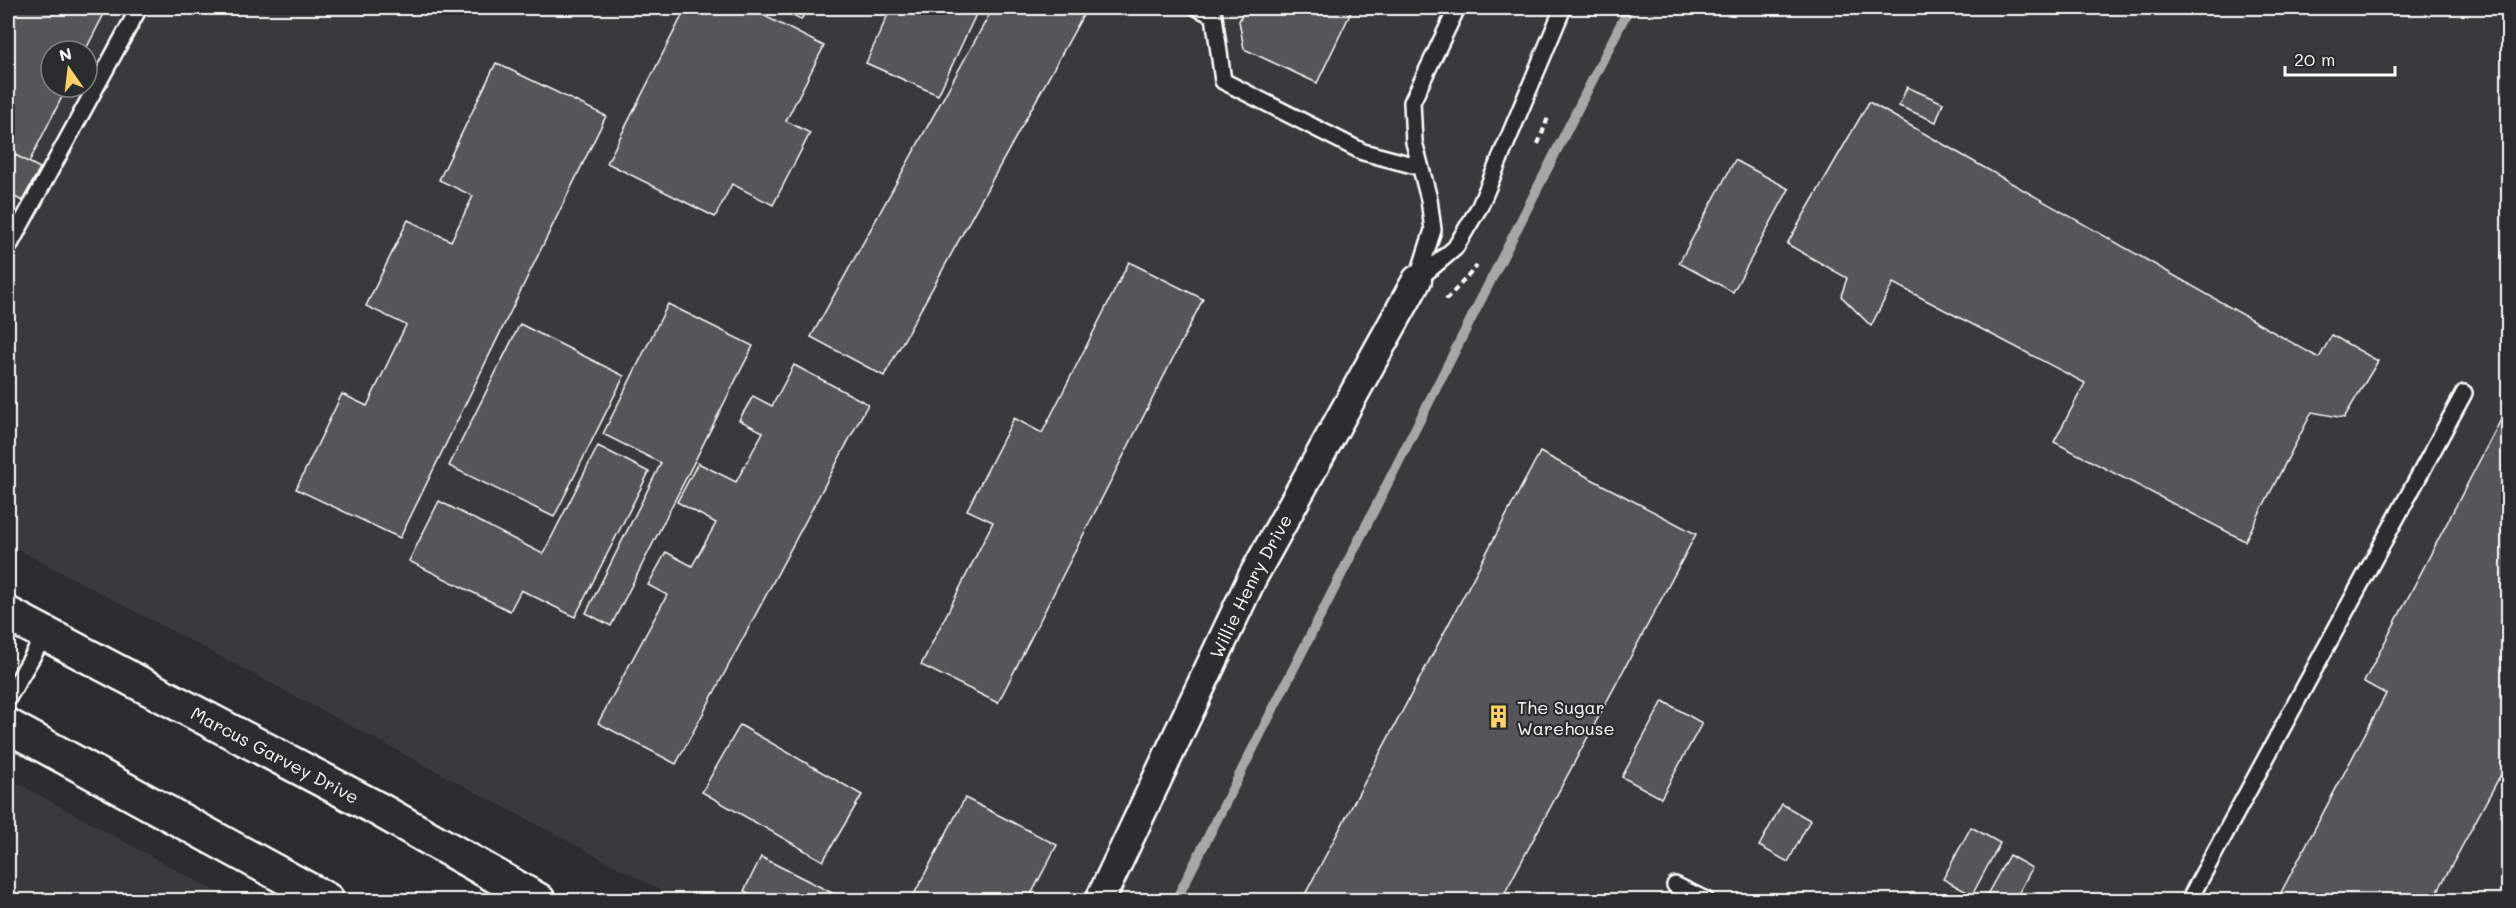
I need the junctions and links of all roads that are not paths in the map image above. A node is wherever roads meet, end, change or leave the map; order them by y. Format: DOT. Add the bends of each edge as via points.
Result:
graph roads {
  1 [pos="139,8"];
  2 [pos="1198,8"];
  3 [pos="1457,8"];
  4 [pos="1563,8"];
  5 [pos="1420,166"];
  6 [pos="8,248"];
  7 [pos="1416,280"];
  8 [pos="2464,393"];
  9 [pos="8,614"];
  10 [pos="46,633"];
  11 [pos="8,698"];
  12 [pos="8,726"];
  13 [pos="1675,885"];
  14 [pos="327,900"];
  15 [pos="538,900"];
  16 [pos="1100,900"];
  17 [pos="1706,900"];
  18 [pos="2189,900"];
  1 -- 6 [label="lane"];
  2 -- 5 [label="lane" via="1214,16 1223,81 1363,152"];
  3 -- 5 [label="lane" via="1412,102"];
  4 -- 7 [label="lane" via="1480,206 1455,248"];
  5 -- 7 [label="lane" via="1433,230"];
  7 -- 16 [label="street, Willie Henry Drive" via="1252,578"];
  8 -- 18 [label="lane"];
  9 -- 10 [label="highway, Marcus Garvey Drive"];
  10 -- 11 [label="lane"];
  10 -- 15 [label="highway, Marcus Garvey Drive" via="378,809"];
  12 -- 14 [label="highway"];
  13 -- 17 [label="lane"];
}
